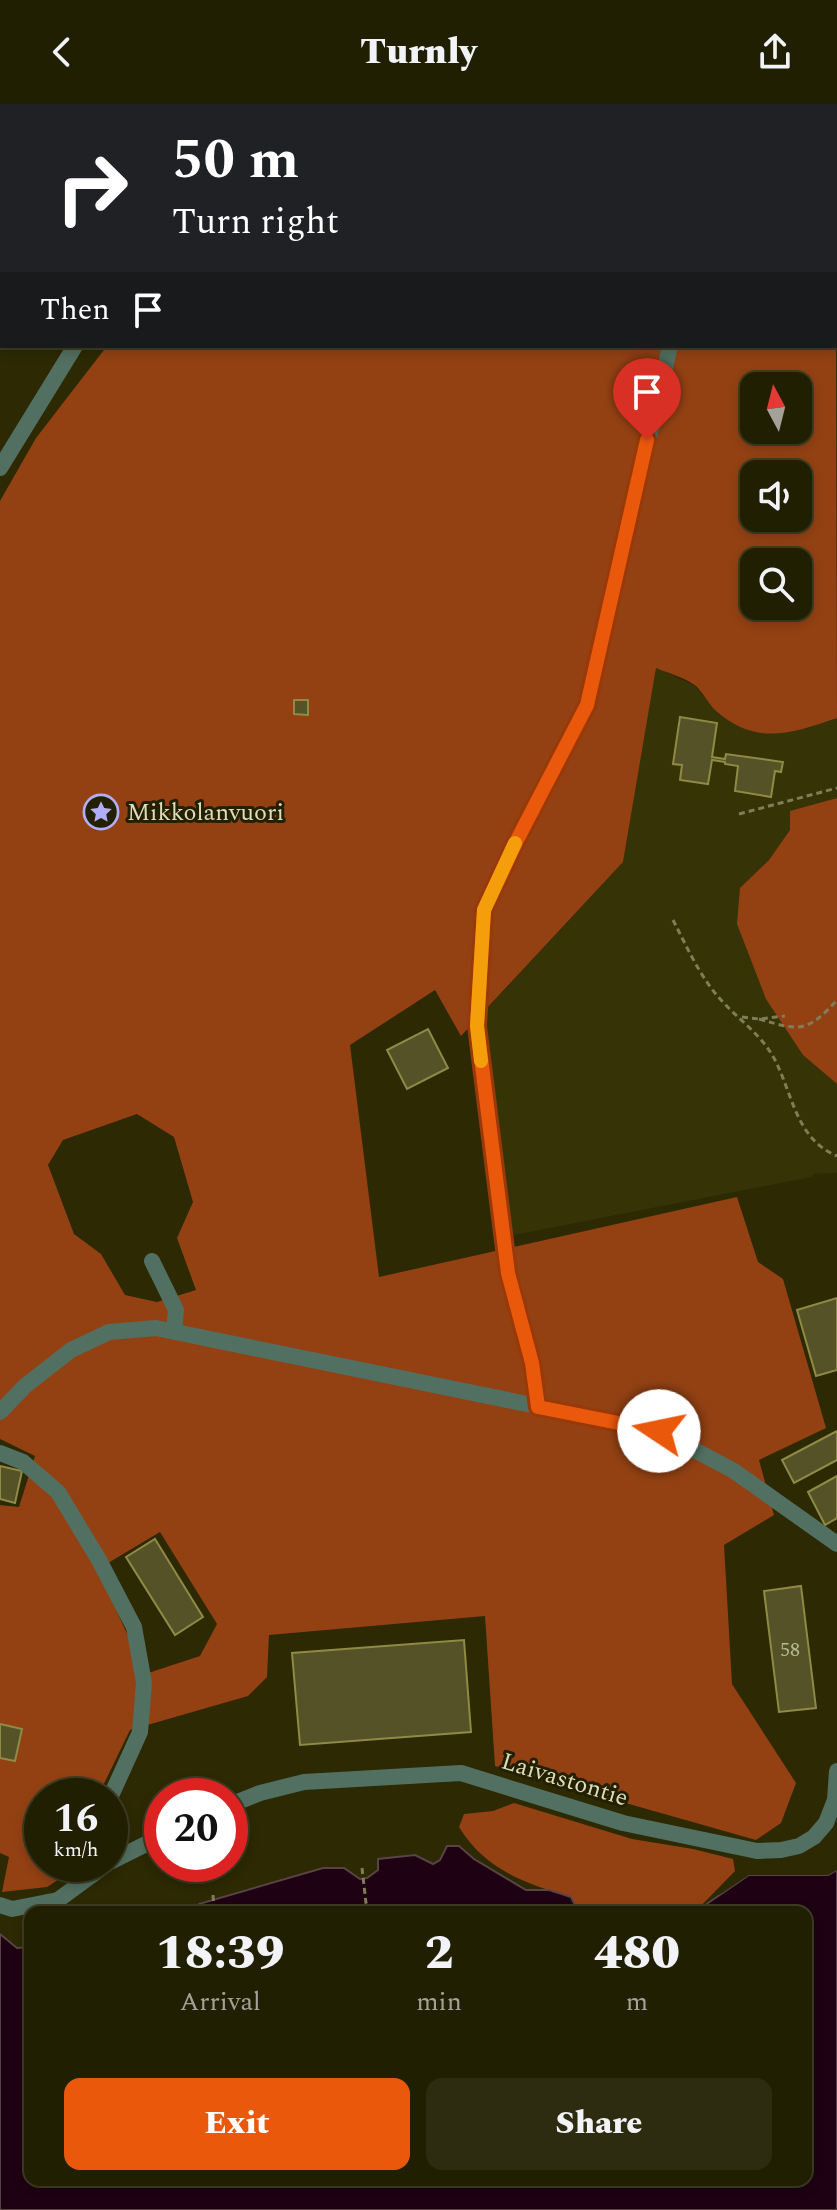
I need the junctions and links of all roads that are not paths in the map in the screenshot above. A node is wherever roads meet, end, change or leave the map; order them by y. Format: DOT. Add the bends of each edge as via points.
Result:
graph roads {
  1 [pos="74,348"];
  2 [pos="670,348"];
  3 [pos="0,468"];
  4 [pos="152,1261"];
  5 [pos="174,1332"];
  6 [pos="538,1407"];
  7 [pos="0,1412"];
  8 [pos="0,1453"];
  9 [pos="837,1544"];
  10 [pos="837,1771"];
  11 [pos="119,1778"];
  12 [pos="248,1798"];
  13 [pos="82,1882"];
  14 [pos="0,1905"];
  15 [pos="27,1906"];
  16 [pos="24,1907"];
  1 -- 3 [label="street"];
  2 -- 6 [label="street" via="587,705 484,910 477,1026 508,1273"];
  4 -- 5 [label="street" via="176,1310"];
  5 -- 6 [label="street"];
  5 -- 7 [label="street" via="109,1332 71,1350"];
  6 -- 9 [label="street" via="659,1431 734,1471"];
  8 -- 11 [label="street" via="23,1462 58,1492 134,1627 144,1683 140,1732"];
  10 -- 12 [label="street, Laivastontie" via="835,1800 826,1823 814,1837 781,1850 757,1851 623,1823 461,1773 304,1782"];
  13 -- 15 [label="street" via="58,1900"];
  14 -- 16 [label="street"];
}
